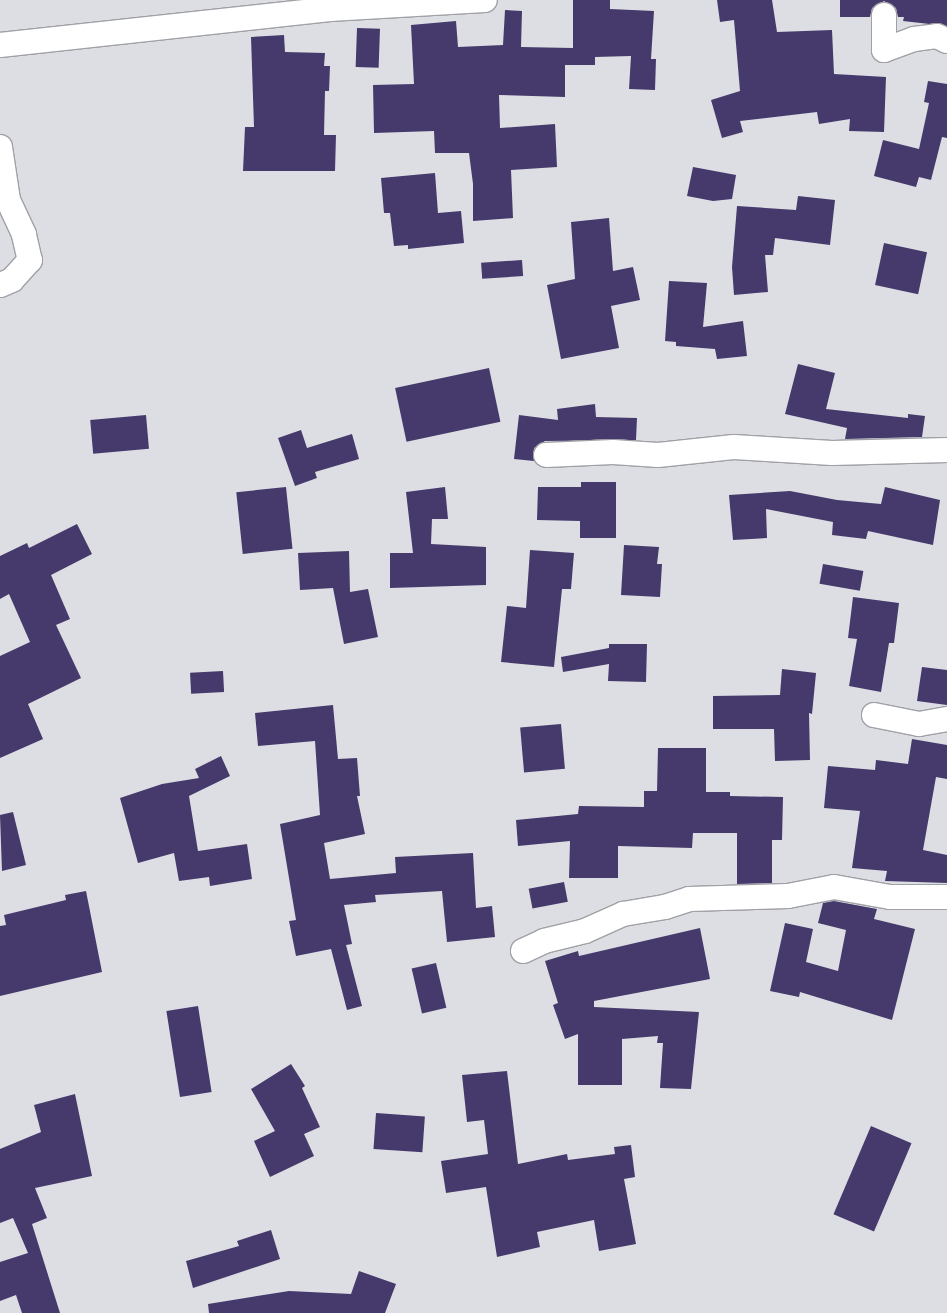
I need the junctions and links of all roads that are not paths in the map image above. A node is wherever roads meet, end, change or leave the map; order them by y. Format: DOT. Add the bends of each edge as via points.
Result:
graph roads {
  1 [pos="485,0"];
  2 [pos="884,15"];
  3 [pos="947,41"];
  4 [pos="1,48"];
  5 [pos="0,147"];
  6 [pos="0,285"];
  7 [pos="947,450"];
  8 [pos="546,454"];
  9 [pos="874,715"];
  10 [pos="947,719"];
  11 [pos="947,897"];
  12 [pos="523,951"];
  1 -- 4 [label="street" via="330,9"];
  2 -- 3 [label="street" via="884,50 914,39 937,36"];
  5 -- 6 [label="street" via="8,200 24,235 30,260 12,280"];
  7 -- 8 [label="street" via="832,454 734,447 658,455 613,452"];
  9 -- 10 [label="street" via="919,724"];
  11 -- 12 [label="street" via="890,896 834,887 788,896 689,899 624,914 585,931 544,941"];
}
